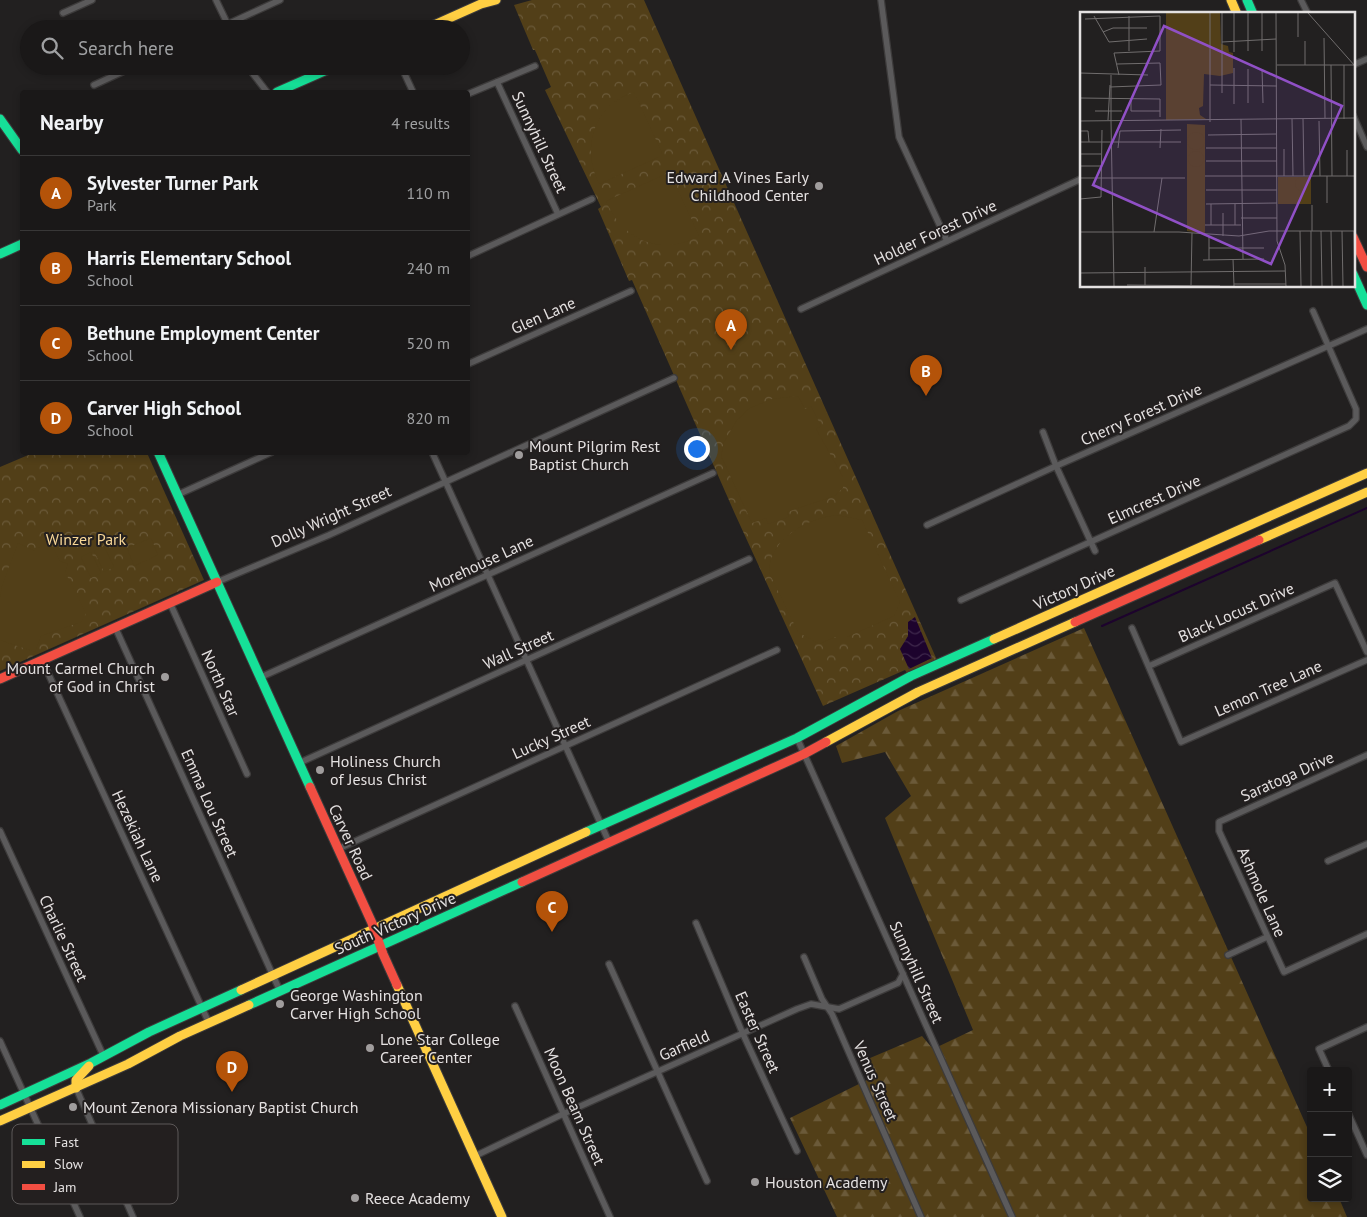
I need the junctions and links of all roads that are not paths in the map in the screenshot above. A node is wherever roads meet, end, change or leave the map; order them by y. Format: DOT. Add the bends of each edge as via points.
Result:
graph roads {
  1 [pos="92,0"];
  2 [pos="216,0"];
  3 [pos="280,0"];
  4 [pos="496,0"];
  5 [pos="881,0"];
  6 [pos="1231,0"];
  7 [pos="1247,0"];
  8 [pos="1301,0"];
  9 [pos="480,2"];
  10 [pos="1236,12"];
  11 [pos="1252,12"];
  12 [pos="1307,12"];
  13 [pos="64,13"];
  14 [pos="225,20"];
  15 [pos="240,20"];
  16 [pos="443,20"];
  17 [pos="1367,59"];
  18 [pos="1354,65"];
  19 [pos="534,66"];
  20 [pos="115,75"];
  21 [pos="254,75"];
  22 [pos="316,75"];
  23 [pos="405,75"];
  24 [pos="497,82"];
  25 [pos="94,85"];
  26 [pos="265,90"];
  27 [pos="282,90"];
  28 [pos="412,90"];
  29 [pos="470,93"];
  30 [pos="1354,117"];
  31 [pos="0,120"];
  32 [pos="20,147"];
  33 [pos="1367,147"];
  34 [pos="1080,179"];
  35 [pos="592,199"];
  36 [pos="558,214"];
  37 [pos="1354,239"];
  38 [pos="947,241"];
  39 [pos="20,245"];
  40 [pos="0,254"];
  41 [pos="470,255"];
  42 [pos="1367,267"];
  43 [pos="1354,276"];
  44 [pos="630,291"];
  45 [pos="1367,305"];
  46 [pos="801,309"];
  47 [pos="1312,311"];
  48 [pos="1367,329"];
  49 [pos="1329,346"];
  50 [pos="470,363"];
  51 [pos="674,378"];
  52 [pos="1043,432"];
  53 [pos="159,455"];
  54 [pos="265,455"];
  55 [pos="433,455"];
  56 [pos="1056,466"];
  57 [pos="713,473"];
  58 [pos="1367,473"];
  59 [pos="445,482"];
  60 [pos="1367,492"];
  61 [pos="177,495"];
  62 [pos="1271,516"];
  63 [pos="927,525"];
  64 [pos="1279,531"];
  65 [pos="1090,541"];
  66 [pos="1095,551"];
  67 [pos="749,559"];
  68 [pos="487,575"];
  69 [pos="217,582"];
  70 [pos="1111,587"];
  71 [pos="961,600"];
  72 [pos="1118,602"];
  73 [pos="170,603"];
  74 [pos="115,627"];
  75 [pos="1132,628"];
  76 [pos="776,650"];
  77 [pos="1367,652"];
  78 [pos="950,659"];
  79 [pos="42,660"];
  80 [pos="527,660"];
  81 [pos="1367,660"];
  82 [pos="1148,666"];
  83 [pos="957,674"];
  84 [pos="259,678"];
  85 [pos="0,679"];
  86 [pos="797,738"];
  87 [pos="565,746"];
  88 [pos="804,754"];
  89 [pos="1367,755"];
  90 [pos="299,763"];
  91 [pos="248,774"];
  92 [pos="1218,822"];
  93 [pos="601,825"];
  94 [pos="0,831"];
  95 [pos="609,842"];
  96 [pos="1367,844"];
  97 [pos="338,849"];
  98 [pos="1328,861"];
  99 [pos="490,876"];
  100 [pos="498,893"];
  101 [pos="696,923"];
  102 [pos="374,929"];
  103 [pos="1367,934"];
  104 [pos="1267,937"];
  105 [pos="380,946"];
  106 [pos="1228,955"];
  107 [pos="804,958"];
  108 [pos="609,964"];
  109 [pos="903,974"];
  110 [pos="273,975"];
  111 [pos="280,991"];
  112 [pos="515,1006"];
  113 [pos="827,1007"];
  114 [pos="201,1008"];
  115 [pos="209,1023"];
  116 [pos="1367,1027"];
  117 [pos="743,1034"];
  118 [pos="0,1041"];
  119 [pos="104,1057"];
  120 [pos="91,1064"];
  121 [pos="1327,1067"];
  122 [pos="659,1072"];
  123 [pos="76,1088"];
  124 [pos="24,1094"];
  125 [pos="0,1105"];
  126 [pos="30,1108"];
  127 [pos="563,1114"];
  128 [pos="0,1121"];
  129 [pos="1352,1123"];
  130 [pos="37,1124"];
  131 [pos="92,1124"];
  132 [pos="797,1151"];
  133 [pos="1367,1155"];
  134 [pos="475,1156"];
  135 [pos="707,1181"];
  136 [pos="74,1204"];
  137 [pos="127,1204"];
  138 [pos="80,1217"];
  139 [pos="133,1217"];
  140 [pos="502,1217"];
  141 [pos="610,1217"];
  142 [pos="921,1217"];
  143 [pos="1012,1217"];
  1 -- 13 [label="street"];
  2 -- 14 [label="street"];
  3 -- 15 [label="street"];
  4 -- 9 [label="main road"];
  5 -- 38 [label="street" via="899,137"];
  6 -- 10 [label="main road"];
  7 -- 11 [label="main road"];
  8 -- 12 [label="street"];
  9 -- 16 [label="main road"];
  17 -- 18 [label="street"];
  19 -- 24 [label="street"];
  20 -- 25 [label="street"];
  21 -- 26 [label="street"];
  22 -- 27 [label="main road"];
  23 -- 28 [label="street"];
  24 -- 29 [label="street"];
  24 -- 36 [label="street, Sunnyhill Street"];
  30 -- 33 [label="street"];
  31 -- 32 [label="main road"];
  34 -- 38 [label="street, Holder Forest Drive"];
  35 -- 36 [label="street"];
  36 -- 41 [label="street"];
  37 -- 42 [label="main road"];
  38 -- 46 [label="street, Holder Forest Drive"];
  39 -- 40 [label="main road"];
  43 -- 45 [label="main road"];
  44 -- 50 [label="street, Glen Lane"];
  47 -- 49 [label="street"];
  48 -- 49 [label="street, Cherry Forest Drive"];
  49 -- 56 [label="street, Cherry Forest Drive"];
  49 -- 65 [label="street, Elmcrest Drive" via="1356,409 1356,419 1349,426"];
  51 -- 59 [label="street, Dolly Wright Street"];
  52 -- 56 [label="street"];
  53 -- 61 [label="main road, Carver Road"];
  54 -- 61 [label="street"];
  55 -- 59 [label="street"];
  56 -- 63 [label="street, Cherry Forest Drive"];
  56 -- 65 [label="street"];
  57 -- 68 [label="street, Morehouse Lane"];
  58 -- 62 [label="main road, Victory Drive"];
  59 -- 68 [label="street"];
  59 -- 69 [label="street, Dolly Wright Street"];
  60 -- 64 [label="main road, Victory Drive"];
  61 -- 69 [label="main road, Carver Road"];
  62 -- 64 [label="main road"];
  62 -- 70 [label="main road, Victory Drive"];
  64 -- 72 [label="main road, Victory Drive"];
  65 -- 66 [label="street"];
  65 -- 71 [label="street, Elmcrest Drive"];
  67 -- 80 [label="street, Wall Street"];
  68 -- 80 [label="street"];
  68 -- 84 [label="street, Morehouse Lane"];
  69 -- 73 [label="main road, Dolly Wright Street"];
  69 -- 84 [label="main road, Carver Road"];
  70 -- 72 [label="main road"];
  70 -- 78 [label="main road, Victory Drive"];
  72 -- 83 [label="main road, Victory Drive"];
  73 -- 74 [label="main road, Dolly Wright Street"];
  73 -- 91 [label="street, North Star"];
  74 -- 79 [label="main road, Dolly Wright Street"];
  74 -- 110 [label="street, Emma Lou Street"];
  75 -- 82 [label="street"];
  76 -- 87 [label="street, Lucky Street"];
  77 -- 82 [label="street, Black Locust Drive" via="1335,583"];
  78 -- 83 [label="main road"];
  78 -- 86 [label="main road, Victory Drive" via="875,694"];
  79 -- 85 [label="main road, Dolly Wright Street"];
  79 -- 114 [label="street, Hezekiah Lane"];
  80 -- 87 [label="street"];
  80 -- 90 [label="street, Wall Street"];
  81 -- 82 [label="street, Lemon Tree Lane" via="1181,742"];
  83 -- 88 [label="main road, Victory Drive"];
  84 -- 90 [label="main road, Carver Road"];
  86 -- 88 [label="street, Sunnyhill Street"];
  86 -- 93 [label="main road, South Victory Drive"];
  87 -- 93 [label="street"];
  87 -- 97 [label="street, Lucky Street"];
  88 -- 95 [label="main road, South Victory Drive"];
  88 -- 109 [label="street, Sunnyhill Street"];
  89 -- 92 [label="street, Saratoga Drive"];
  90 -- 97 [label="main road, Carver Road"];
  92 -- 104 [label="street, Ashmole Lane" via="1219,831"];
  93 -- 95 [label="street"];
  93 -- 99 [label="main road, South Victory Drive"];
  94 -- 119 [label="street, Charlie Street"];
  95 -- 100 [label="main road, South Victory Drive"];
  96 -- 98 [label="street"];
  97 -- 102 [label="main road, Carver Road"];
  99 -- 100 [label="main road"];
  99 -- 102 [label="main road, South Victory Drive"];
  100 -- 105 [label="main road, South Victory Drive"];
  101 -- 117 [label="street, Easter Street"];
  102 -- 105 [label="main road, Carver Road"];
  102 -- 110 [label="main road, South Victory Drive"];
  103 -- 104 [label="street, Ashmole Lane" via="1284,972"];
  104 -- 106 [label="street"];
  105 -- 111 [label="main road, South Victory Drive"];
  105 -- 134 [label="main road, Carver Road"];
  107 -- 113 [label="street, Venus Street"];
  108 -- 122 [label="street"];
  109 -- 113 [label="street, Garfield" via="898,983 846,1006 839,1009"];
  109 -- 143 [label="street, Sunnyhill Street"];
  110 -- 111 [label="street, Emma Lou Street"];
  110 -- 114 [label="main road, South Victory Drive"];
  111 -- 115 [label="main road, South Victory Drive"];
  112 -- 127 [label="street, Moon Beam Street"];
  113 -- 117 [label="street, Garfield" via="811,1004"];
  113 -- 142 [label="street, Venus Street"];
  114 -- 115 [label="street, Hezekiah Lane"];
  114 -- 119 [label="main road, South Victory Drive"];
  115 -- 123 [label="main road, South Victory Drive"];
  116 -- 121 [label="street" via="1319,1049"];
  117 -- 122 [label="street, Garfield"];
  117 -- 132 [label="street, Easter Street"];
  118 -- 124 [label="street"];
  119 -- 120 [label="main road, South Victory Drive"];
  120 -- 123 [label="main road" via="76,1080"];
  120 -- 124 [label="main road, South Victory Drive"];
  122 -- 127 [label="street, Garfield"];
  122 -- 135 [label="street"];
  123 -- 126 [label="main road, South Victory Drive"];
  123 -- 131 [label="street"];
  124 -- 125 [label="main road, South Victory Drive"];
  124 -- 126 [label="street"];
  126 -- 128 [label="main road, South Victory Drive"];
  126 -- 130 [label="street"];
  127 -- 134 [label="street, Garfield"];
  127 -- 141 [label="street, Moon Beam Street"];
  129 -- 133 [label="street"];
  134 -- 140 [label="main road, Carver Road"];
  136 -- 138 [label="street"];
  137 -- 139 [label="street"];
}
